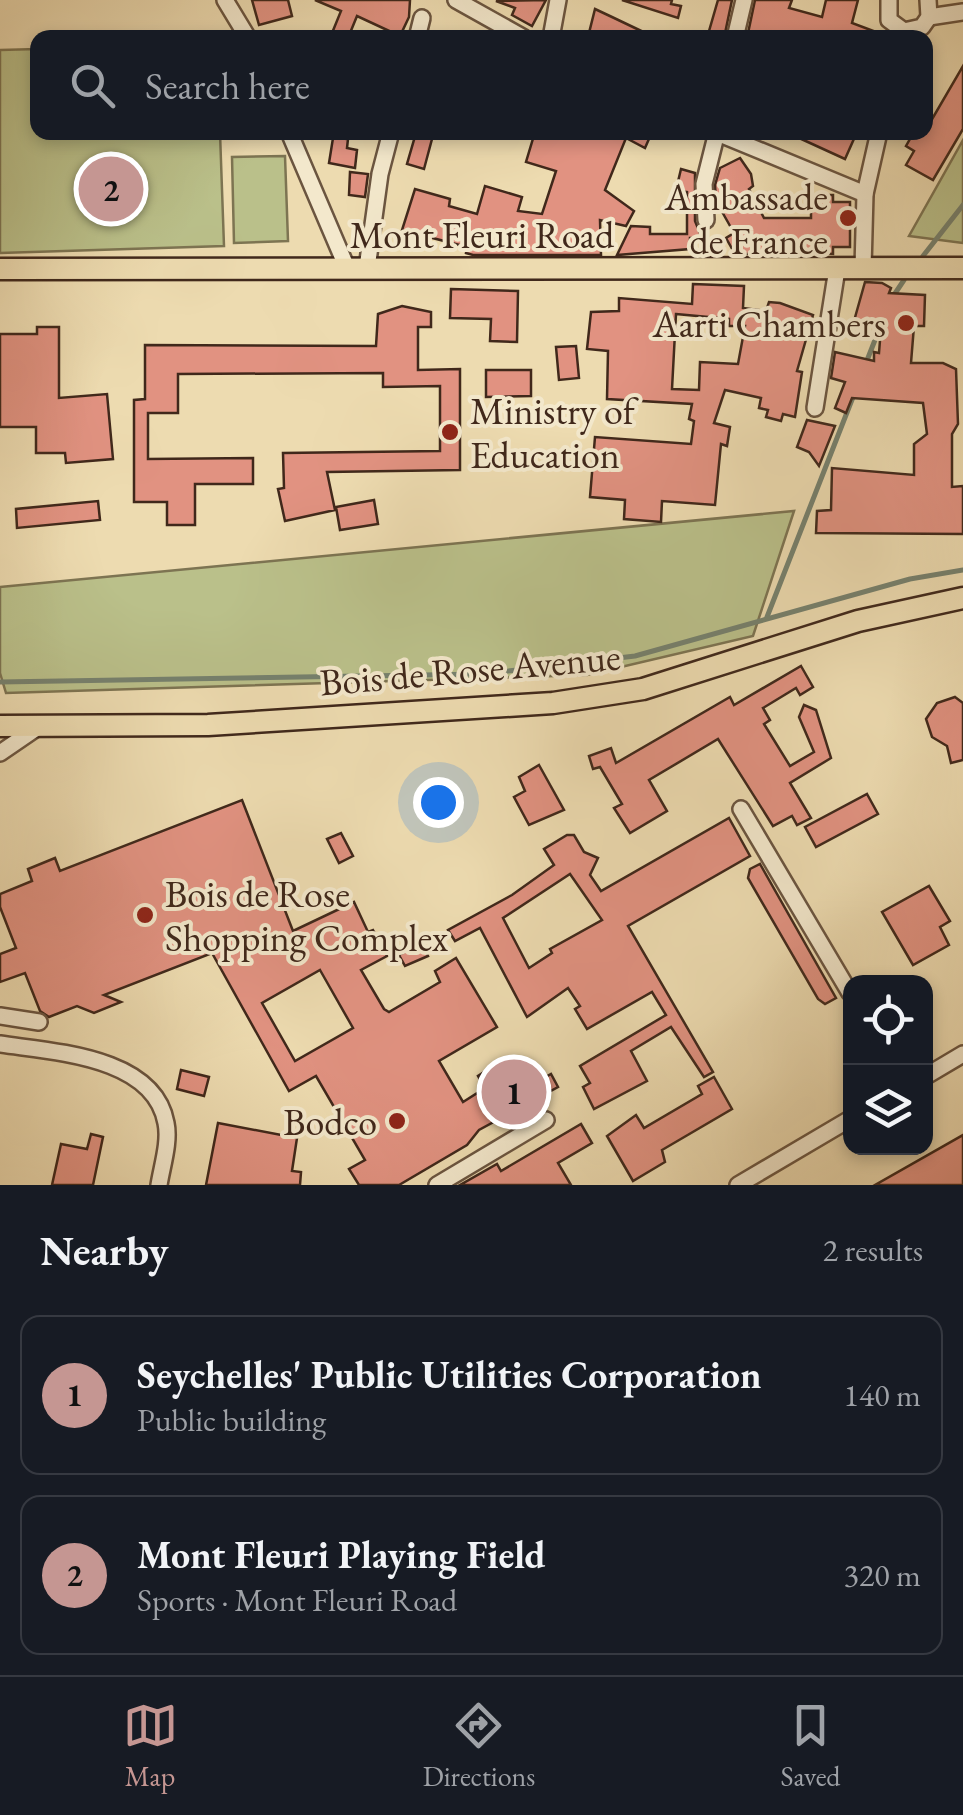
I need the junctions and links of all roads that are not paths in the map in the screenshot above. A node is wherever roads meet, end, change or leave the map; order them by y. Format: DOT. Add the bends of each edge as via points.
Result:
graph roads {
  1 [pos="456,0"];
  2 [pos="558,0"];
  3 [pos="744,0"];
  4 [pos="877,0"];
  5 [pos="889,0"];
  6 [pos="232,4"];
  7 [pos="929,8"];
  8 [pos="963,12"];
  9 [pos="422,18"];
  10 [pos="889,20"];
  11 [pos="244,30"];
  12 [pos="419,30"];
  13 [pos="510,30"];
  14 [pos="552,30"];
  15 [pos="737,30"];
  16 [pos="899,30"];
  17 [pos="914,30"];
  18 [pos="293,140"];
  19 [pos="390,140"];
  20 [pos="714,140"];
  21 [pos="733,140"];
  22 [pos="878,140"];
  23 [pos="865,194"];
  24 [pos="706,220"];
  25 [pos="357,268"];
  26 [pos="838,268"];
  27 [pos="863,268"];
  28 [pos="963,268"];
  29 [pos="0,269"];
  30 [pos="815,408"];
  31 [pos="963,598"];
  32 [pos="0,714"];
  33 [pos="36,725"];
  34 [pos="0,726"];
  35 [pos="0,753"];
  36 [pos="740,809"];
  37 [pos="843,981"];
  38 [pos="0,1016"];
  39 [pos="39,1022"];
  40 [pos="0,1044"];
  41 [pos="963,1054"];
  42 [pos="933,1072"];
  43 [pos="546,1120"];
  44 [pos="843,1124"];
  45 [pos="160,1185"];
  46 [pos="437,1185"];
  47 [pos="738,1185"];
  1 -- 13 [label="street"];
  2 -- 14 [label="street"];
  3 -- 15 [label="street"];
  4 -- 10 [label="street"];
  5 -- 10 [label="street"];
  6 -- 11 [label="street"];
  7 -- 8 [label="street"];
  7 -- 17 [label="street" via="922,27"];
  9 -- 12 [label="street"];
  10 -- 16 [label="street"];
  18 -- 25 [label="street"];
  19 -- 25 [label="street"];
  20 -- 24 [label="street" via="704,184"];
  21 -- 23 [label="street"];
  22 -- 23 [label="street"];
  23 -- 27 [label="street"];
  25 -- 26 [label="main road, Mont Fleuri Road"];
  25 -- 29 [label="main road, Mont Fleuri Road"];
  26 -- 27 [label="main road, Mont Fleuri Road"];
  26 -- 30 [label="street"];
  27 -- 28 [label="main road, Mont Fleuri Road"];
  31 -- 33 [label="main road, Bois de Rose Avenue" via="840,626 643,689 552,703 208,726"];
  32 -- 33 [label="main road, Bois de Rose Avenue"];
  33 -- 34 [label="main road, Bois de Rose Avenue"];
  33 -- 35 [label="street"];
  36 -- 37 [label="street"];
  38 -- 39 [label="street"];
  40 -- 45 [label="street" via="103,1065 148,1086 167,1124"];
  41 -- 42 [label="street"];
  43 -- 46 [label="street"];
  44 -- 47 [label="street"];
}
